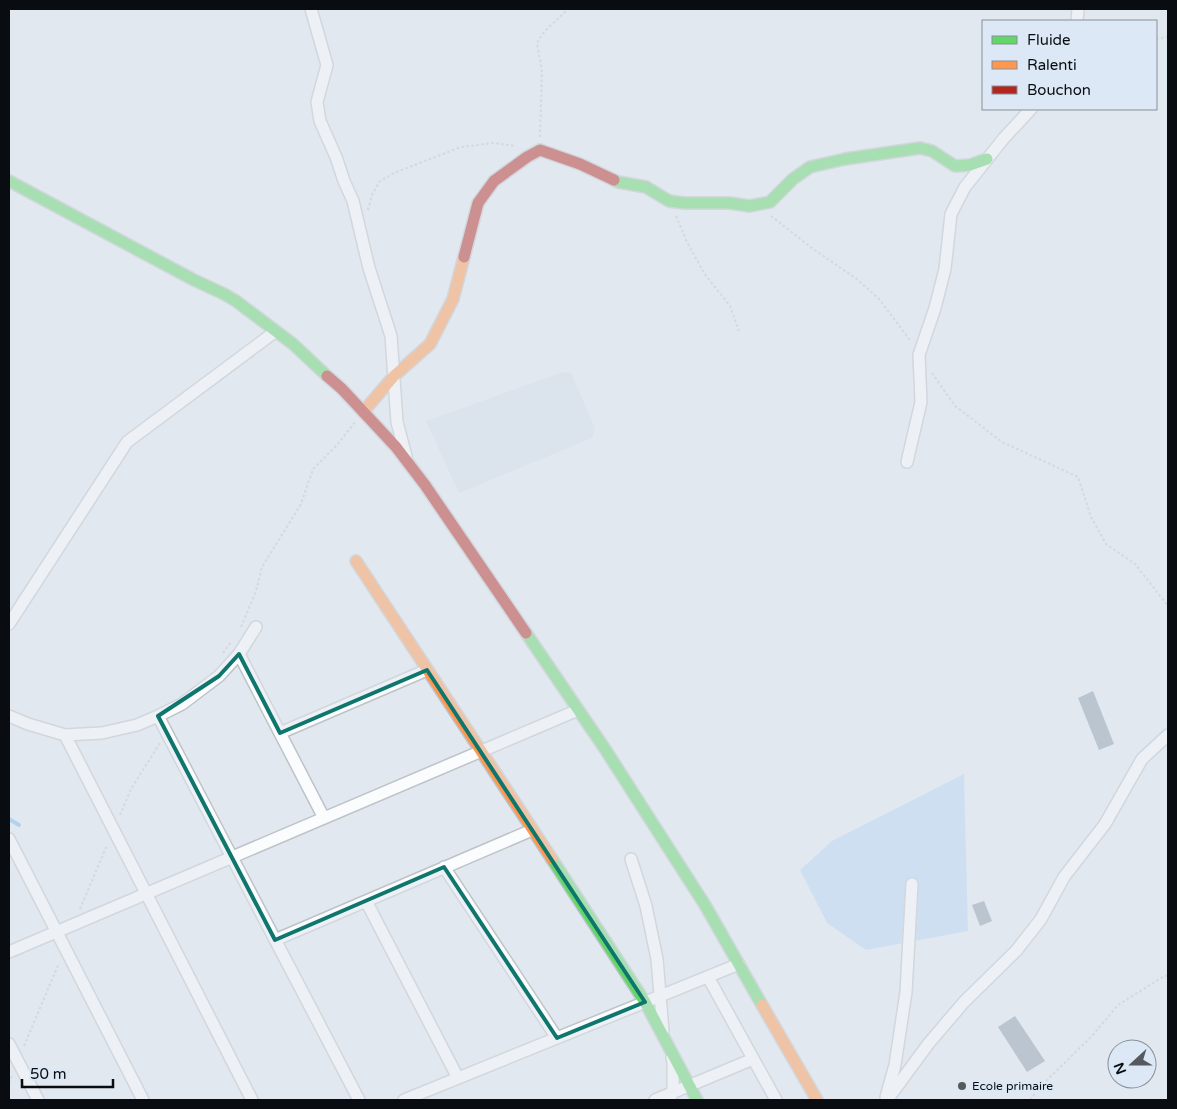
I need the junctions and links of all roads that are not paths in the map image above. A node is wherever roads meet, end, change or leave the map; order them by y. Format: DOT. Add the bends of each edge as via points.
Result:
graph roads {
  1 [pos="311,9"];
  2 [pos="1030,110"];
  3 [pos="987,159"];
  4 [pos="9,181"];
  5 [pos="276,331"];
  6 [pos="394,376"];
  7 [pos="363,412"];
  8 [pos="408,462"];
  9 [pos="906,462"];
  10 [pos="356,561"];
  11 [pos="9,624"];
  12 [pos="256,627"];
  13 [pos="239,654"];
  14 [pos="427,670"];
  15 [pos="578,710"];
  16 [pos="9,716"];
  17 [pos="158,716"];
  18 [pos="280,733"];
  19 [pos="65,735"];
  20 [pos="1168,735"];
  21 [pos="480,751"];
  22 [pos="324,818"];
  23 [pos="532,830"];
  24 [pos="9,839"];
  25 [pos="232,857"];
  26 [pos="631,858"];
  27 [pos="444,867"];
  28 [pos="912,884"];
  29 [pos="146,894"];
  30 [pos="366,901"];
  31 [pos="56,932"];
  32 [pos="275,940"];
  33 [pos="9,952"];
  34 [pos="739,964"];
  35 [pos="708,977"];
  36 [pos="660,996"];
  37 [pos="645,1002"];
  38 [pos="557,1038"];
  39 [pos="9,1044"];
  40 [pos="668,1046"];
  41 [pos="753,1059"];
  42 [pos="458,1078"];
  43 [pos="690,1086"];
  44 [pos="671,1096"];
  45 [pos="38,1100"];
  46 [pos="143,1100"];
  47 [pos="252,1100"];
  48 [pos="359,1100"];
  49 [pos="404,1100"];
  50 [pos="654,1100"];
  51 [pos="697,1100"];
  52 [pos="776,1100"];
  53 [pos="817,1100"];
  54 [pos="886,1100"];
  1 -- 6 [label="street" via="327,65 317,102 320,121 353,201 369,268 391,336"];
  2 -- 3 [label="street"];
  3 -- 6 [label="street" via="955,166 932,151 920,148 845,159 810,168 793,179 770,202 750,206 669,201 646,187 618,182 540,150 494,182 478,204 453,299 430,344"];
  3 -- 9 [label="street" via="965,187 951,214 945,270 919,355 921,402"];
  4 -- 5 [label="street" via="224,294"];
  5 -- 7 [label="street" via="342,389"];
  5 -- 11 [label="street" via="128,442"];
  6 -- 7 [label="street"];
  6 -- 8 [label="street" via="397,422"];
  7 -- 8 [label="street"];
  8 -- 15 [label="street"];
  10 -- 14 [label="street"];
  12 -- 13 [label="street"];
  13 -- 17 [label="street" via="219,676 182,704"];
  13 -- 18 [label="street"];
  14 -- 18 [label="street"];
  14 -- 21 [label="street"];
  15 -- 21 [label="street"];
  15 -- 34 [label="street" via="705,905"];
  16 -- 19 [label="street"];
  17 -- 19 [label="street" via="137,725 102,733"];
  17 -- 25 [label="street"];
  18 -- 22 [label="street"];
  19 -- 29 [label="street"];
  20 -- 54 [label="street" via="1142,759 1105,824 1064,877 1042,919 1016,951 964,1002"];
  21 -- 22 [label="street"];
  21 -- 23 [label="street"];
  22 -- 25 [label="street"];
  23 -- 27 [label="street"];
  23 -- 37 [label="street"];
  24 -- 31 [label="street"];
  25 -- 29 [label="street"];
  25 -- 32 [label="street"];
  26 -- 36 [label="street" via="646,906 657,959"];
  27 -- 30 [label="street"];
  27 -- 38 [label="street"];
  28 -- 54 [label="street" via="906,992"];
  29 -- 31 [label="street"];
  29 -- 47 [label="street"];
  30 -- 32 [label="street"];
  30 -- 42 [label="street"];
  31 -- 33 [label="street"];
  31 -- 46 [label="street"];
  32 -- 48 [label="street"];
  34 -- 35 [label="street"];
  34 -- 53 [label="street"];
  35 -- 36 [label="street"];
  35 -- 41 [label="street"];
  36 -- 37 [label="street"];
  36 -- 40 [label="street" via="662,1028"];
  37 -- 38 [label="street"];
  37 -- 40 [label="street"];
  38 -- 42 [label="street"];
  39 -- 45 [label="street"];
  40 -- 43 [label="street"];
  40 -- 44 [label="street" via="674,1062"];
  41 -- 43 [label="street"];
  41 -- 52 [label="street"];
  42 -- 49 [label="street"];
  43 -- 44 [label="street"];
  43 -- 51 [label="street"];
  44 -- 50 [label="street"];
}
